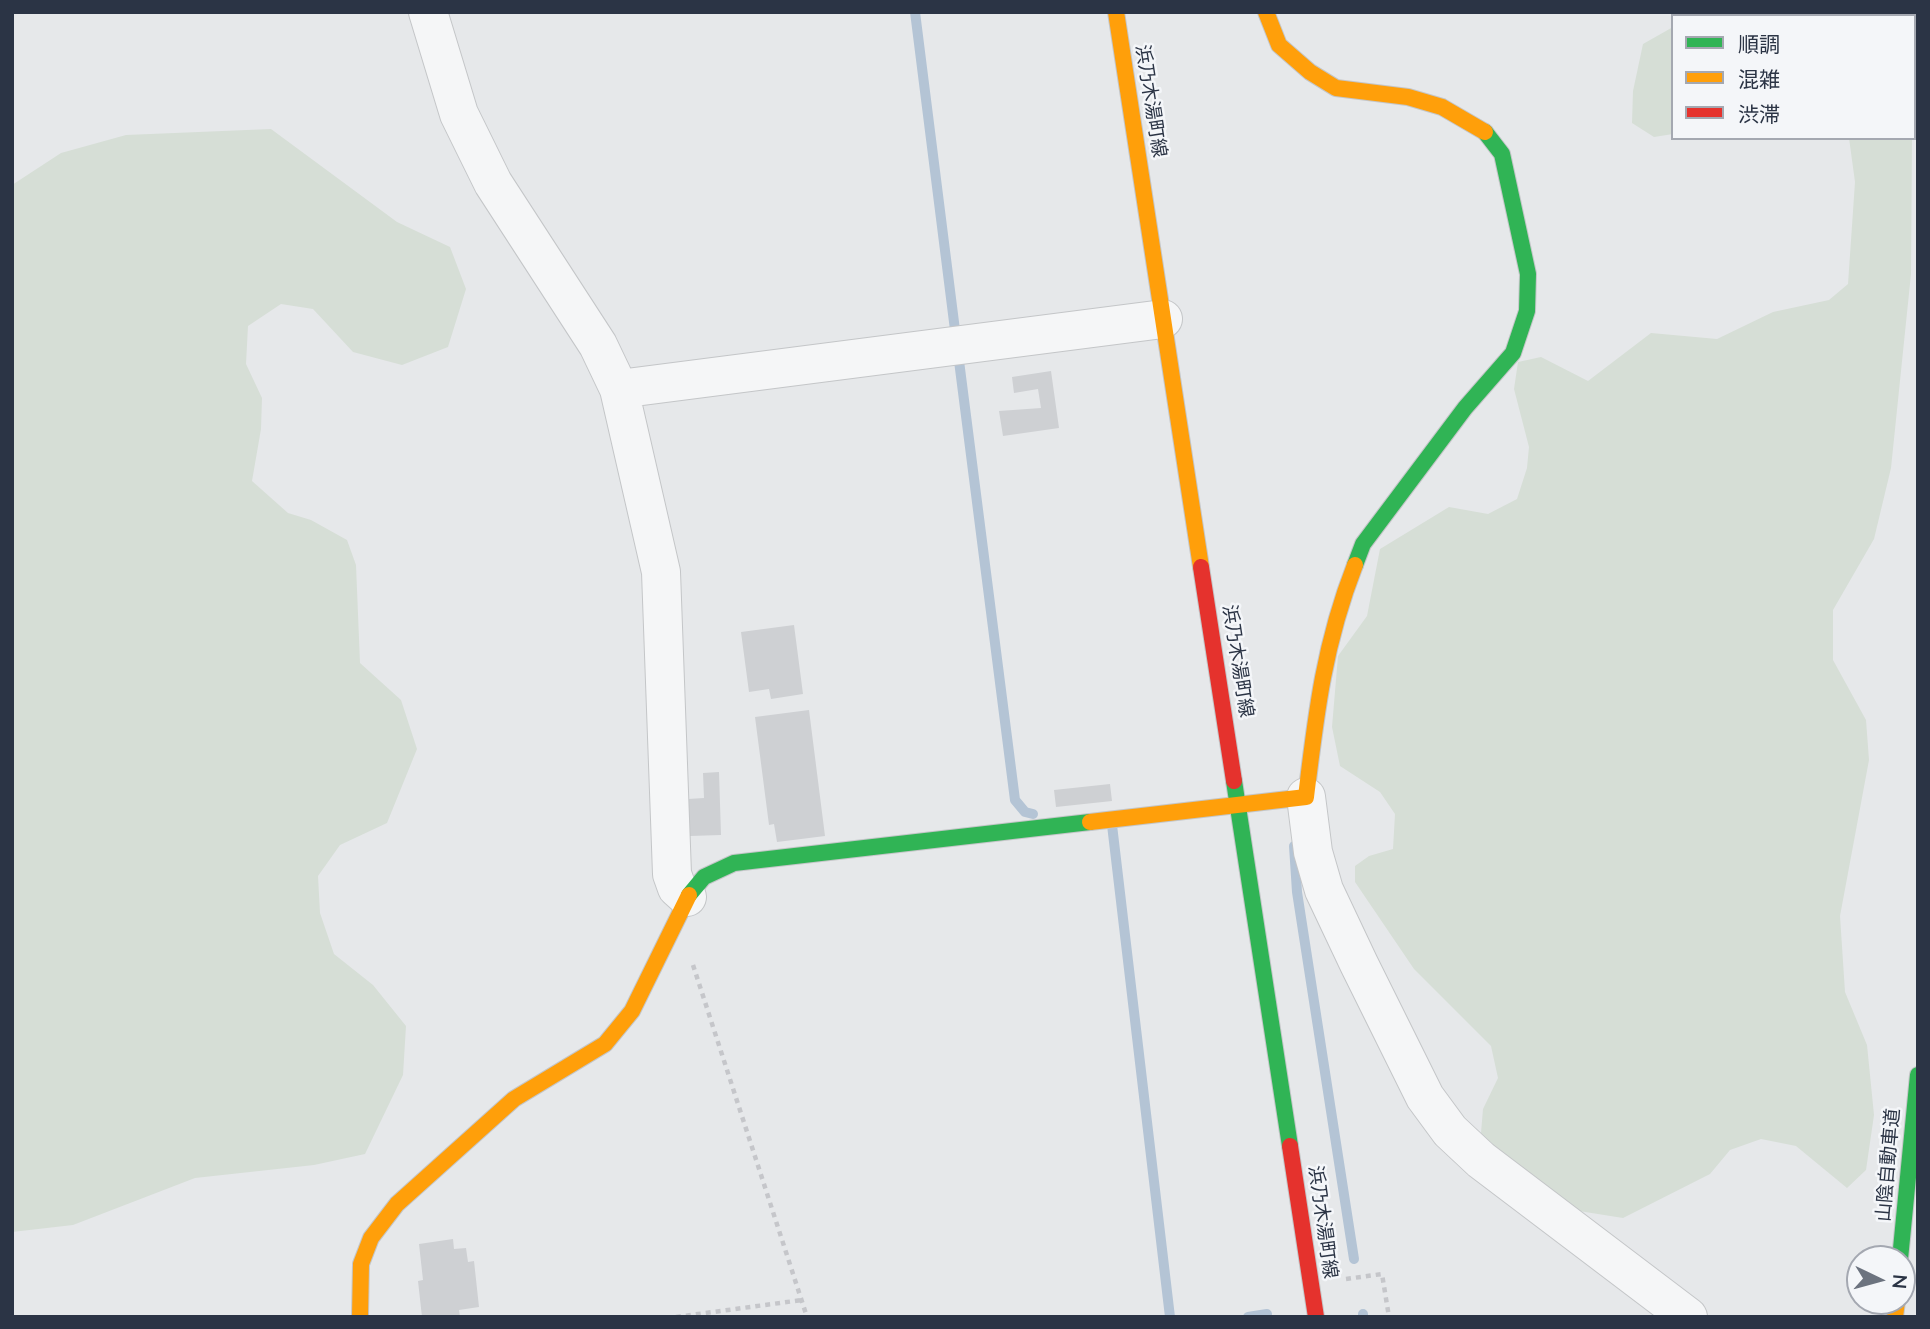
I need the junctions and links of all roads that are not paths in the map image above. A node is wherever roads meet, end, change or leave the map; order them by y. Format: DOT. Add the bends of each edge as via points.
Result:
graph roads {
  1 [pos="428,12"];
  2 [pos="1116,12"];
  3 [pos="1266,12"];
  4 [pos="1163,319"];
  5 [pos="619,389"];
  6 [pos="1306,797"];
  7 [pos="1239,806"];
  8 [pos="680,914"];
  9 [pos="1918,1075"];
  10 [pos="1901,1245"];
  11 [pos="360,1317"];
  12 [pos="1316,1317"];
  13 [pos="1688,1317"];
  1 -- 5 [label="street" via="460,114 493,183 598,345"];
  2 -- 4 [label="main road, 浜乃木湯町線"];
  3 -- 6 [label="main road" via="1279,45 1336,88 1408,97 1442,107 1483,130 1502,154 1528,274 1527,311 1513,353 1465,408 1363,544 1342,597 1319,684"];
  4 -- 5 [label="street"];
  4 -- 7 [label="main road, 浜乃木湯町線"];
  5 -- 8 [label="street" via="661,572 672,874"];
  6 -- 7 [label="main road"];
  6 -- 13 [label="street" via="1313,852 1324,890 1425,1097 1450,1131 1481,1160"];
  7 -- 8 [label="main road" via="734,863 704,877"];
  7 -- 12 [label="main road, 浜乃木湯町線"];
  8 -- 11 [label="main road" via="632,1012 605,1044 514,1099 397,1205 371,1238 361,1264"];
  9 -- 10 [label="main road, 山陰自動車道"];
}
